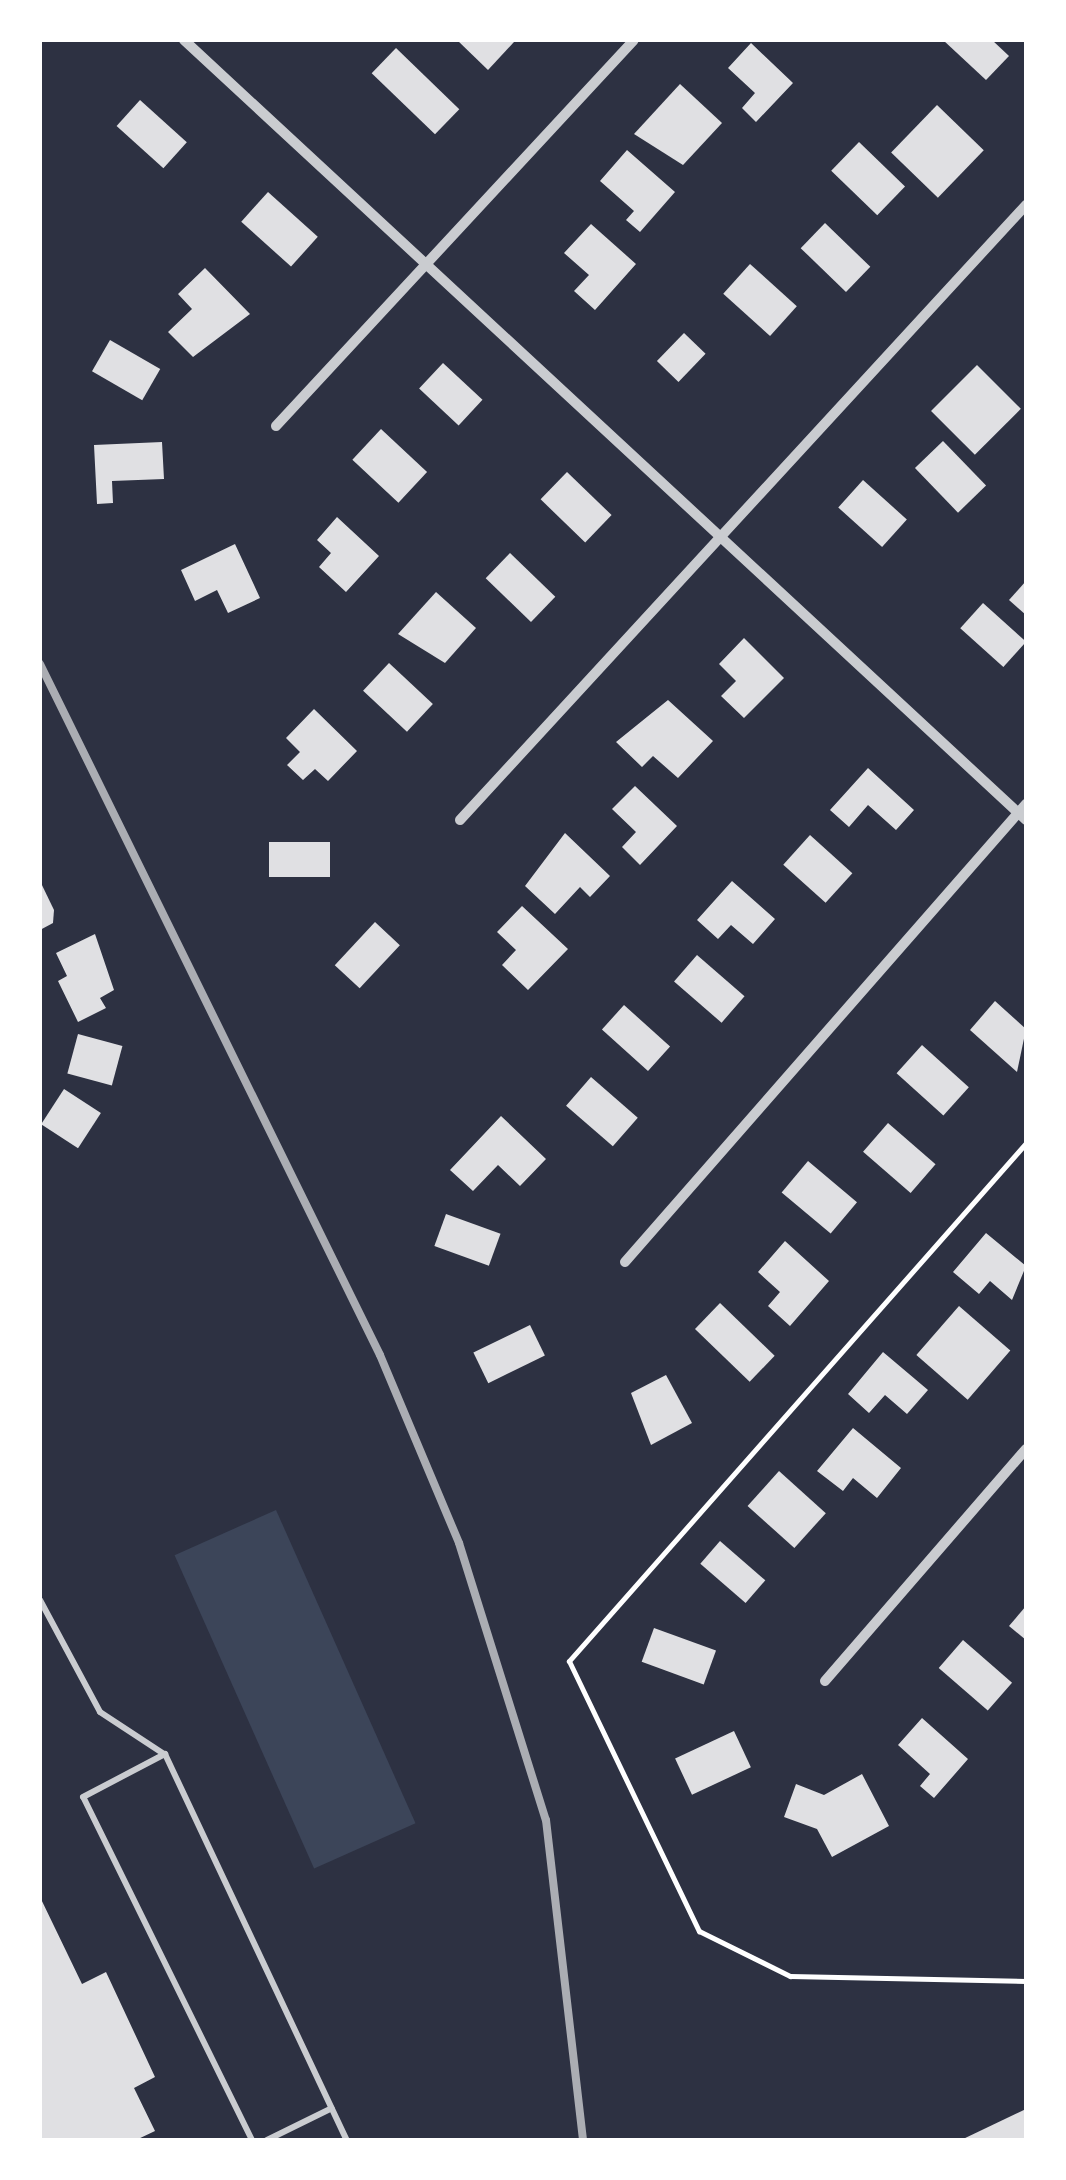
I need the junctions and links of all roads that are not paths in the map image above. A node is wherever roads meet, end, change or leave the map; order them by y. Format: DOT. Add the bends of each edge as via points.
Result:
graph roads {
  1 [pos="184,40"];
  2 [pos="634,40"];
  3 [pos="1026,205"];
  4 [pos="428,262"];
  5 [pos="276,426"];
  6 [pos="722,539"];
  7 [pos="1023,812"];
  8 [pos="460,820"];
  9 [pos="625,1262"];
  10 [pos="1026,1449"];
  11 [pos="40,1600"];
  12 [pos="826,1681"];
  13 [pos="166,1754"];
  14 [pos="332,2108"];
  15 [pos="252,2140"];
  16 [pos="267,2140"];
  17 [pos="347,2140"];
  1 -- 4 [label="street"];
  2 -- 4 [label="street"];
  3 -- 6 [label="street"];
  4 -- 5 [label="street"];
  4 -- 6 [label="street"];
  6 -- 7 [label="street"];
  6 -- 8 [label="street"];
  7 -- 9 [label="street"];
  10 -- 12 [label="street"];
  11 -- 13 [label="lane" via="100,1712"];
  13 -- 14 [label="lane"];
  13 -- 15 [label="lane" via="83,1797"];
  14 -- 16 [label="lane"];
  14 -- 17 [label="lane"];
}
